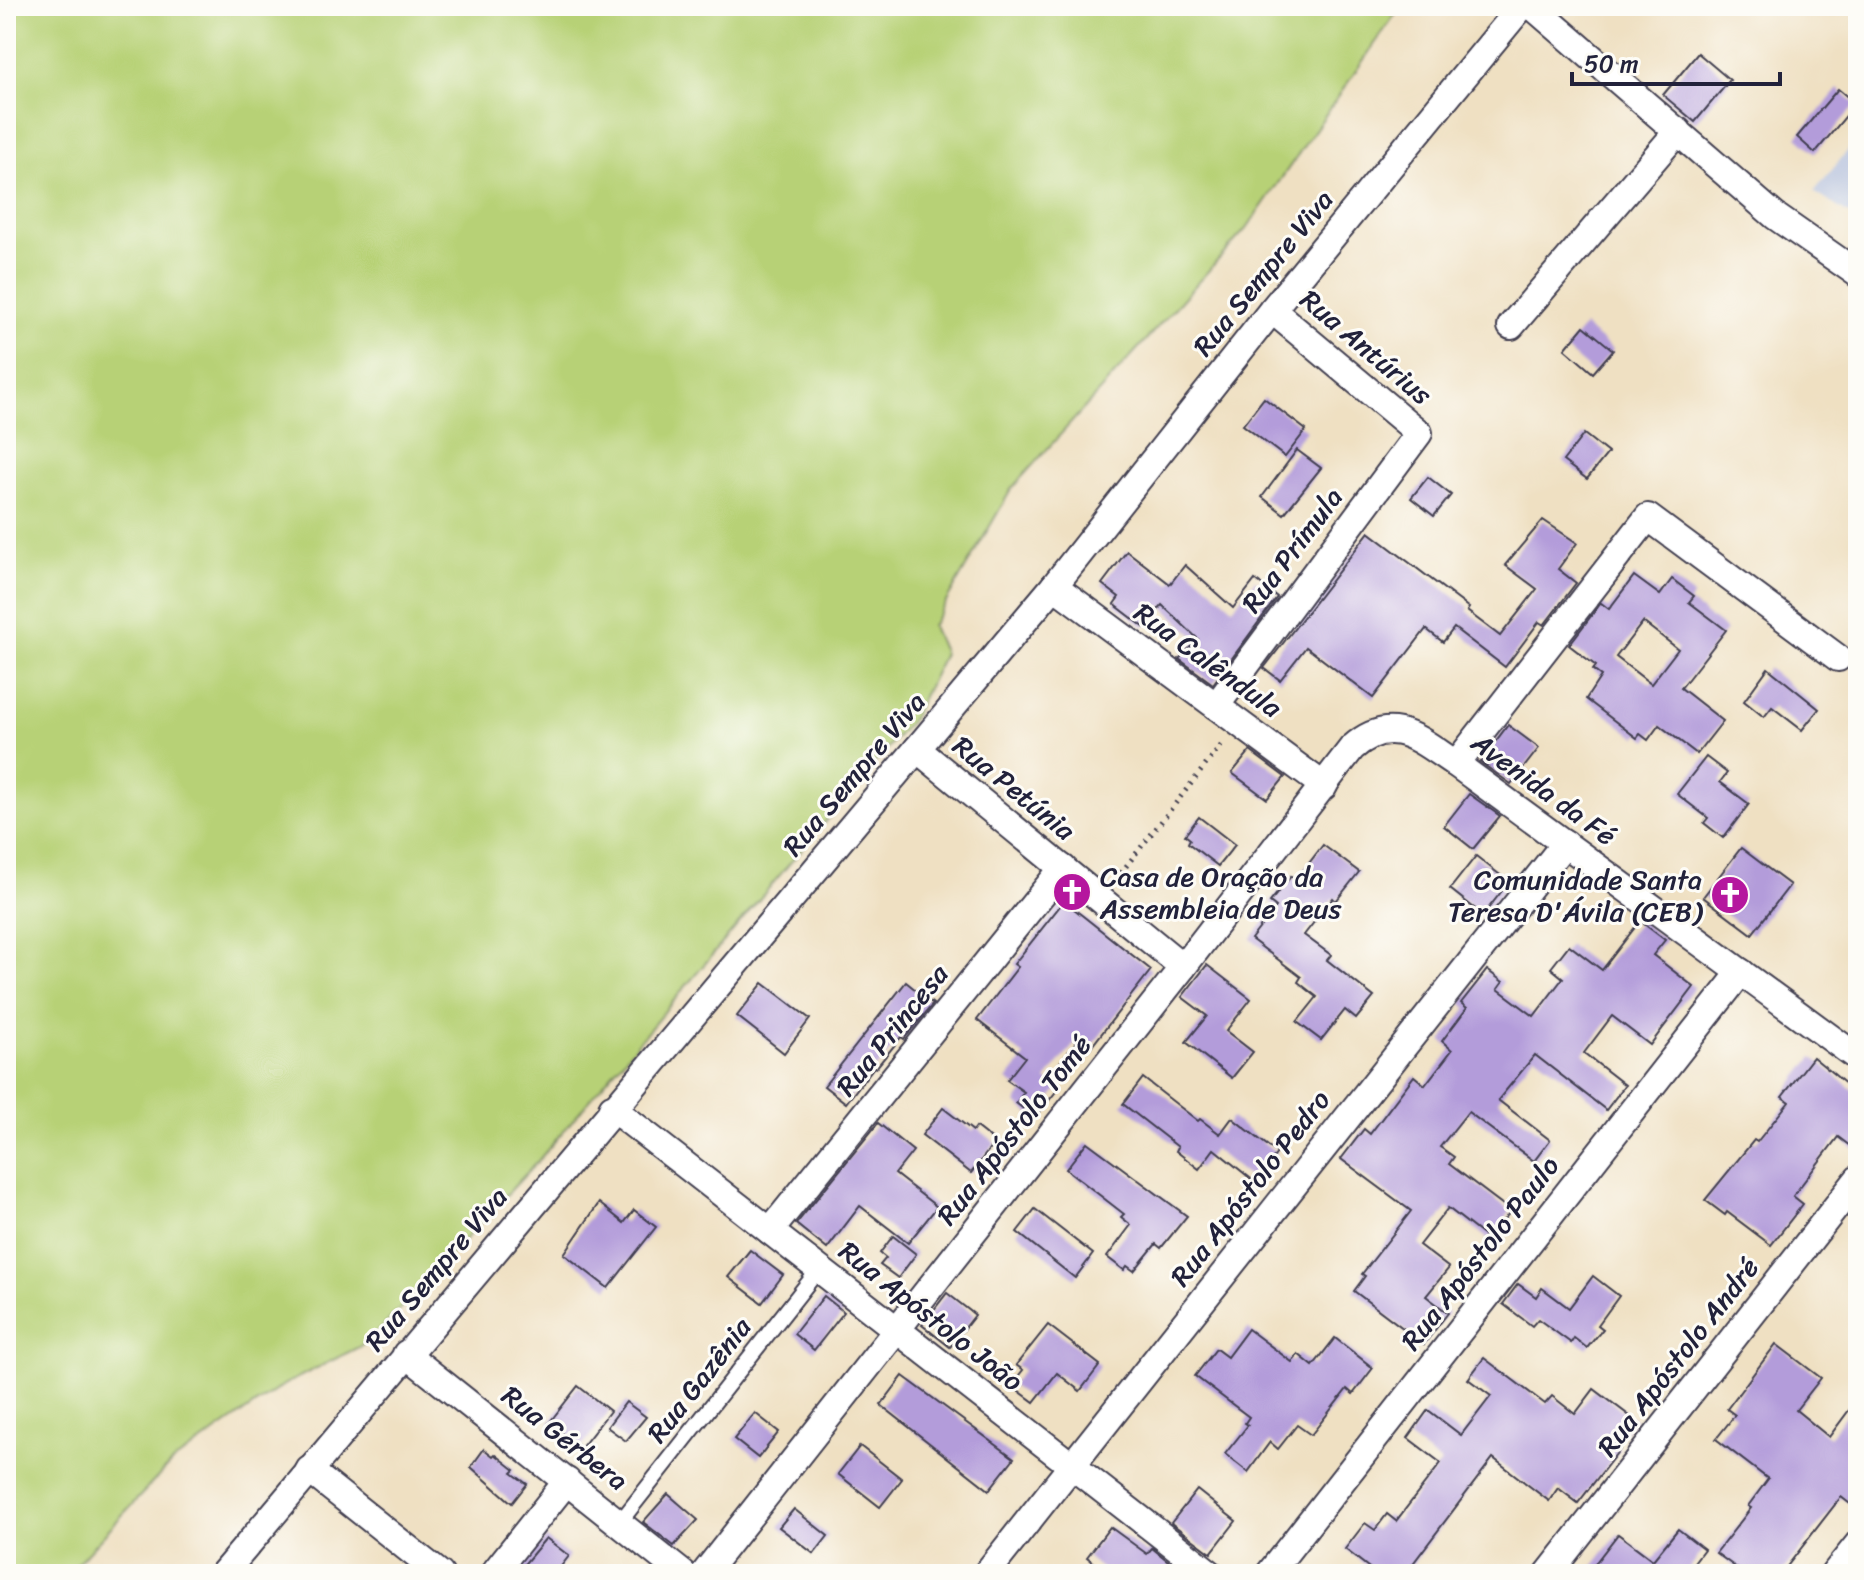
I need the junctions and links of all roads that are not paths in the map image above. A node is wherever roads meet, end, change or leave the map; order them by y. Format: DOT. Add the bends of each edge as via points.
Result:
graph roads {
  1 [pos="1522,6"];
  2 [pos="1532,6"];
  3 [pos="1678,131"];
  4 [pos="1858,274"];
  5 [pos="1272,310"];
  6 [pos="1511,326"];
  7 [pos="1419,433"];
  8 [pos="1054,586"];
  9 [pos="1838,658"];
  10 [pos="1216,706"];
  11 [pos="1379,732"];
  12 [pos="917,749"];
  13 [pos="1456,764"];
  14 [pos="1324,786"];
  15 [pos="1565,843"];
  16 [pos="1063,868"];
  17 [pos="1183,967"];
  18 [pos="1741,972"];
  19 [pos="1858,1058"];
  20 [pos="612,1108"];
  21 [pos="1858,1179"];
  22 [pos="770,1231"];
  23 [pos="819,1269"];
  24 [pos="897,1330"];
  25 [pos="406,1354"];
  26 [pos="1072,1466"];
  27 [pos="309,1470"];
  28 [pos="567,1481"];
  29 [pos="620,1522"];
  30 [pos="1858,1544"];
  31 [pos="223,1574"];
  32 [pos="440,1574"];
  33 [pos="493,1574"];
  34 [pos="683,1574"];
  35 [pos="704,1574"];
  36 [pos="986,1574"];
  37 [pos="1211,1574"];
  38 [pos="1269,1574"];
  39 [pos="1548,1574"];
  40 [pos="1834,1574"];
  1 -- 5 [label="street, Rua Sempre Viva"];
  2 -- 3 [label="street"];
  3 -- 4 [label="street" via="1775,216"];
  3 -- 6 [label="street"];
  5 -- 7 [label="street, Rua Antúrius"];
  5 -- 8 [label="street, Rua Sempre Viva"];
  7 -- 10 [label="street, Rua Prímula"];
  8 -- 10 [label="street, Rua Calêndula"];
  8 -- 12 [label="street, Rua Sempre Viva"];
  9 -- 13 [label="street" via="1648,517"];
  10 -- 14 [label="street, Rua Calêndula"];
  11 -- 13 [label="street, Avenida da Fé" via="1393,729 1412,736"];
  11 -- 14 [label="street, Rua Apóstolo Tomé" via="1352,748"];
  12 -- 16 [label="street, Rua Petúnia"];
  12 -- 20 [label="street, Rua Sempre Viva"];
  13 -- 15 [label="street, Avenida da Fé"];
  14 -- 17 [label="street, Rua Apóstolo Tomé"];
  15 -- 18 [label="street, Avenida da Fé"];
  15 -- 26 [label="street, Rua Apóstolo Pedro"];
  16 -- 17 [label="street, Rua Petúnia"];
  16 -- 22 [label="street, Rua Princesa"];
  17 -- 24 [label="street, Rua Apóstolo Tomé"];
  18 -- 19 [label="street, Avenida da Fé"];
  18 -- 38 [label="street, Rua Apóstolo Paulo"];
  20 -- 22 [label="street, Rua Apóstolo João"];
  20 -- 25 [label="street, Rua Sempre Viva"];
  21 -- 39 [label="street, Rua Apóstolo André"];
  22 -- 23 [label="street, Rua Apóstolo João"];
  23 -- 24 [label="street, Rua Apóstolo João"];
  23 -- 29 [label="lane, Rua Gazênia"];
  24 -- 26 [label="street, Rua Apóstolo João"];
  24 -- 35 [label="street, Rua Apóstolo Tomé"];
  25 -- 27 [label="street, Rua Sempre Viva"];
  25 -- 28 [label="street, Rua Gérbera"];
  26 -- 36 [label="street, Rua Apóstolo Pedro"];
  26 -- 37 [label="street, Rua Apóstolo João"];
  27 -- 31 [label="street, Rua Sempre Viva"];
  27 -- 32 [label="street"];
  28 -- 29 [label="street, Rua Gérbera"];
  28 -- 33 [label="street"];
  29 -- 34 [label="street, Rua Gérbera"];
  30 -- 40 [label="street"];
}
